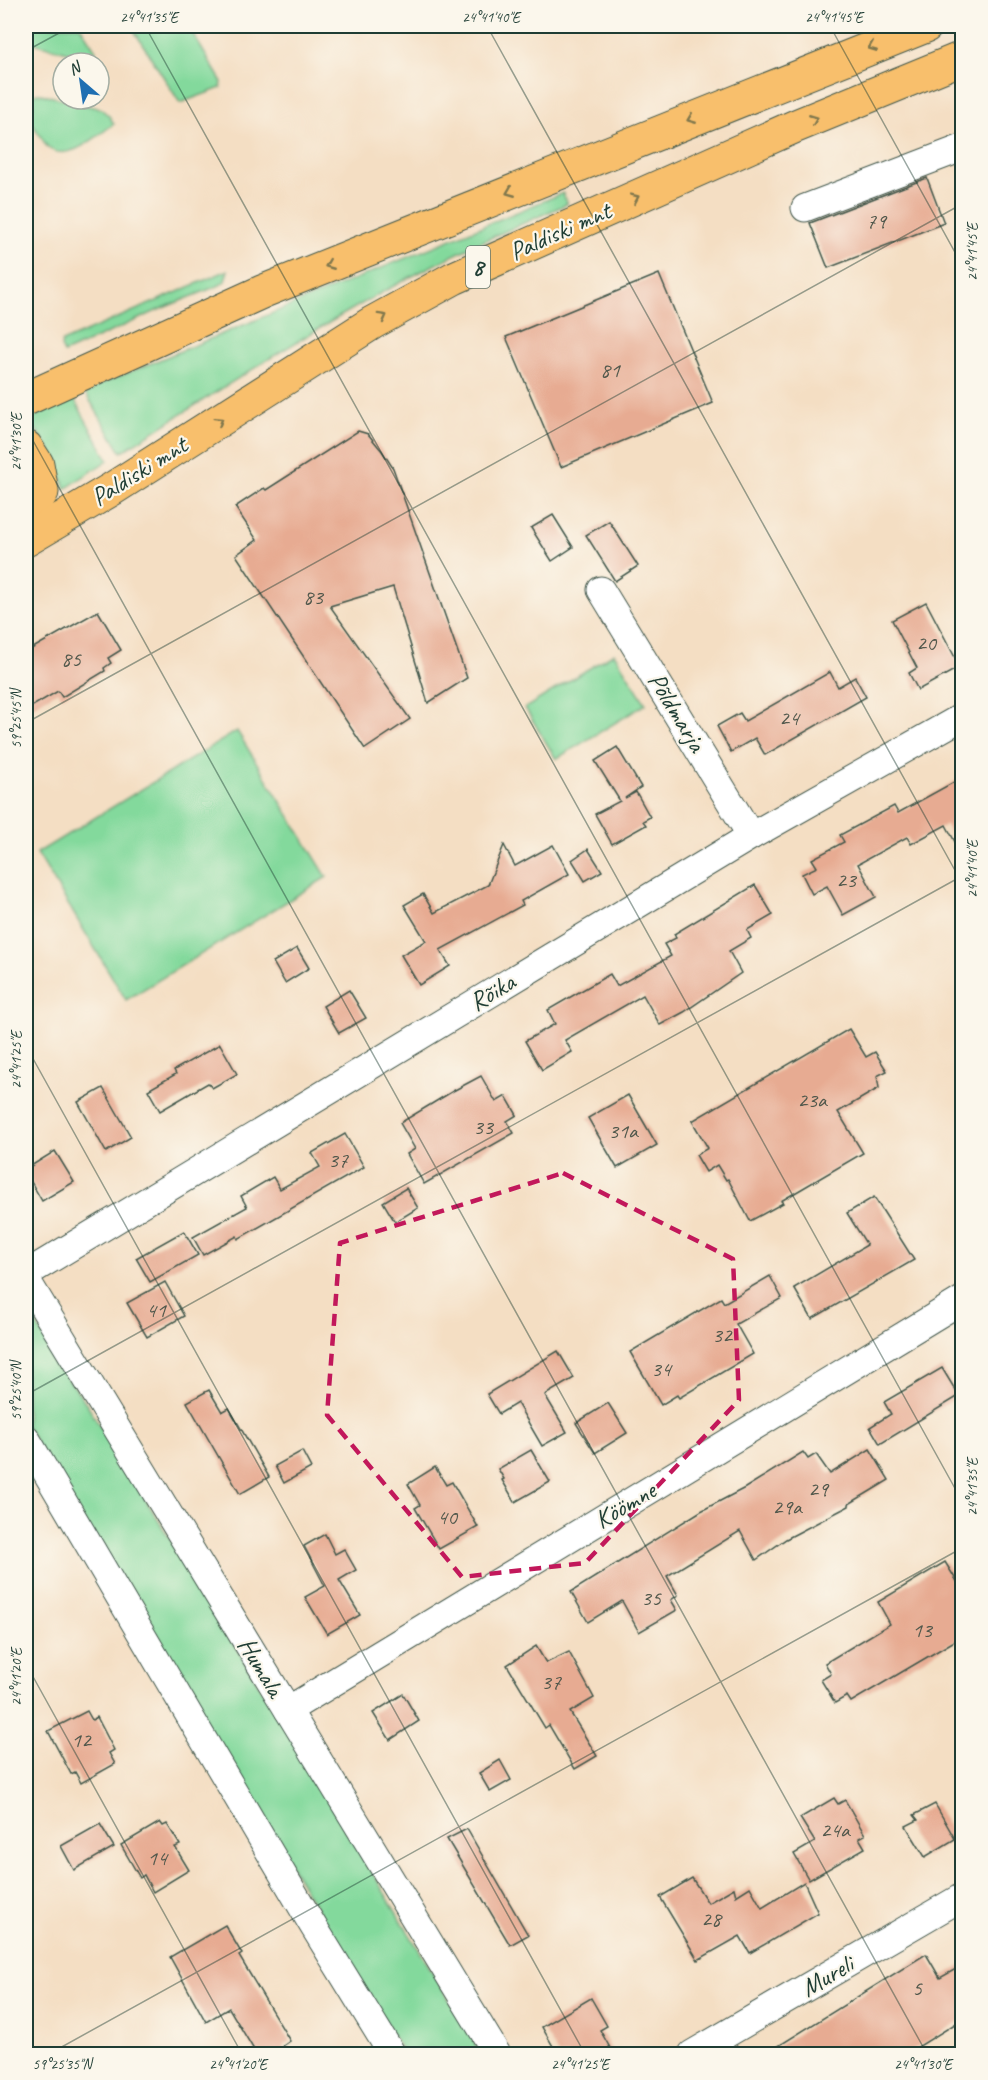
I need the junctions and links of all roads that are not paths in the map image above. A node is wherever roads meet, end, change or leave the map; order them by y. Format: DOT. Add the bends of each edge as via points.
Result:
graph roads {
  1 [pos="926,26"];
  2 [pos="963,58"];
  3 [pos="963,148"];
  4 [pos="805,208"];
  5 [pos="26,399"];
  6 [pos="26,447"];
  7 [pos="26,515"];
  8 [pos="26,540"];
  9 [pos="601,590"];
  10 [pos="963,717"];
  11 [pos="751,836"];
  12 [pos="26,1274"];
  13 [pos="26,1279"];
  14 [pos="963,1300"];
  15 [pos="26,1438"];
  16 [pos="288,1710"];
  17 [pos="963,1897"];
  18 [pos="392,2055"];
  19 [pos="497,2055"];
  20 [pos="692,2055"];
  1 -- 5 [label="main road, Paldiski mnt / 8, one-way" via="264,291"];
  8 -- 2 [label="main road, Paldiski mnt / 8, one-way" via="372,323 454,278 796,126"];
  3 -- 4 [label="street"];
  6 -- 7 [label="main road" via="37,464 42,492"];
  9 -- 11 [label="street, Põldmarja"];
  10 -- 11 [label="street, Rõika"];
  11 -- 12 [label="street, Rõika"];
  13 -- 16 [label="street, Humala"];
  14 -- 16 [label="street, Köömne"];
  15 -- 18 [label="street"];
  16 -- 19 [label="street, Humala"];
  17 -- 20 [label="street, Mureli"];
}
